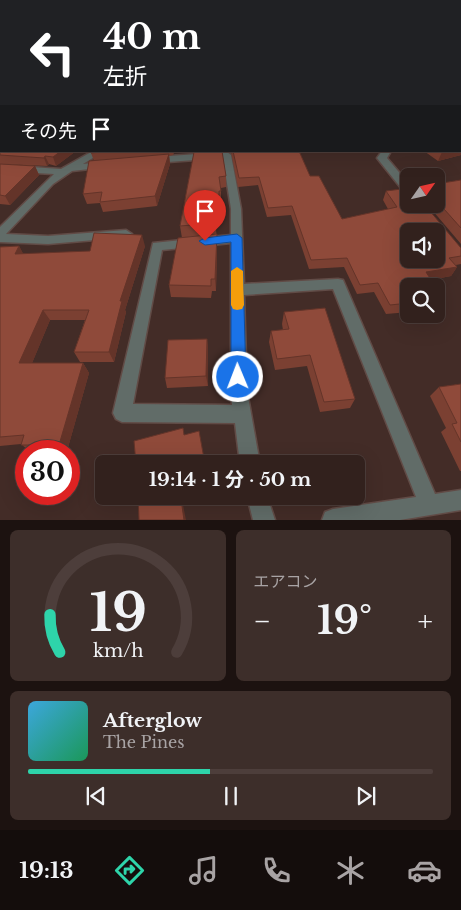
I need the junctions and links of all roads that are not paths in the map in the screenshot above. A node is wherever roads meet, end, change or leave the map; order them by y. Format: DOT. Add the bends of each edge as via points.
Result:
graph roads {
  1 [pos="98,152"];
  2 [pos="386,152"];
  3 [pos="146,161"];
  4 [pos="117,164"];
  5 [pos="0,168"];
  6 [pos="66,170"];
  7 [pos="400,180"];
  8 [pos="126,234"];
  9 [pos="0,236"];
  10 [pos="237,238"];
  11 [pos="237,290"];
  12 [pos="241,414"];
  13 [pos="248,455"];
  14 [pos="461,500"];
  15 [pos="429,504"];
  16 [pos="260,505"];
  17 [pos="264,520"];
  18 [pos="333,520"];
  1 -- 6 [label="street"];
  2 -- 7 [label="street" via="382,158"];
  3 -- 10 [label="street" via="228,155 236,202"];
  4 -- 6 [label="street"];
  5 -- 6 [label="street"];
  6 -- 9 [label="street" via="50,182"];
  8 -- 9 [label="street" via="48,240"];
  10 -- 11 [label="street"];
  10 -- 12 [label="street" via="157,246 122,412"];
  11 -- 12 [label="street"];
  11 -- 15 [label="street" via="338,284"];
  12 -- 13 [label="street"];
  14 -- 15 [label="street"];
  15 -- 18 [label="street"];
  16 -- 17 [label="street"];
}
